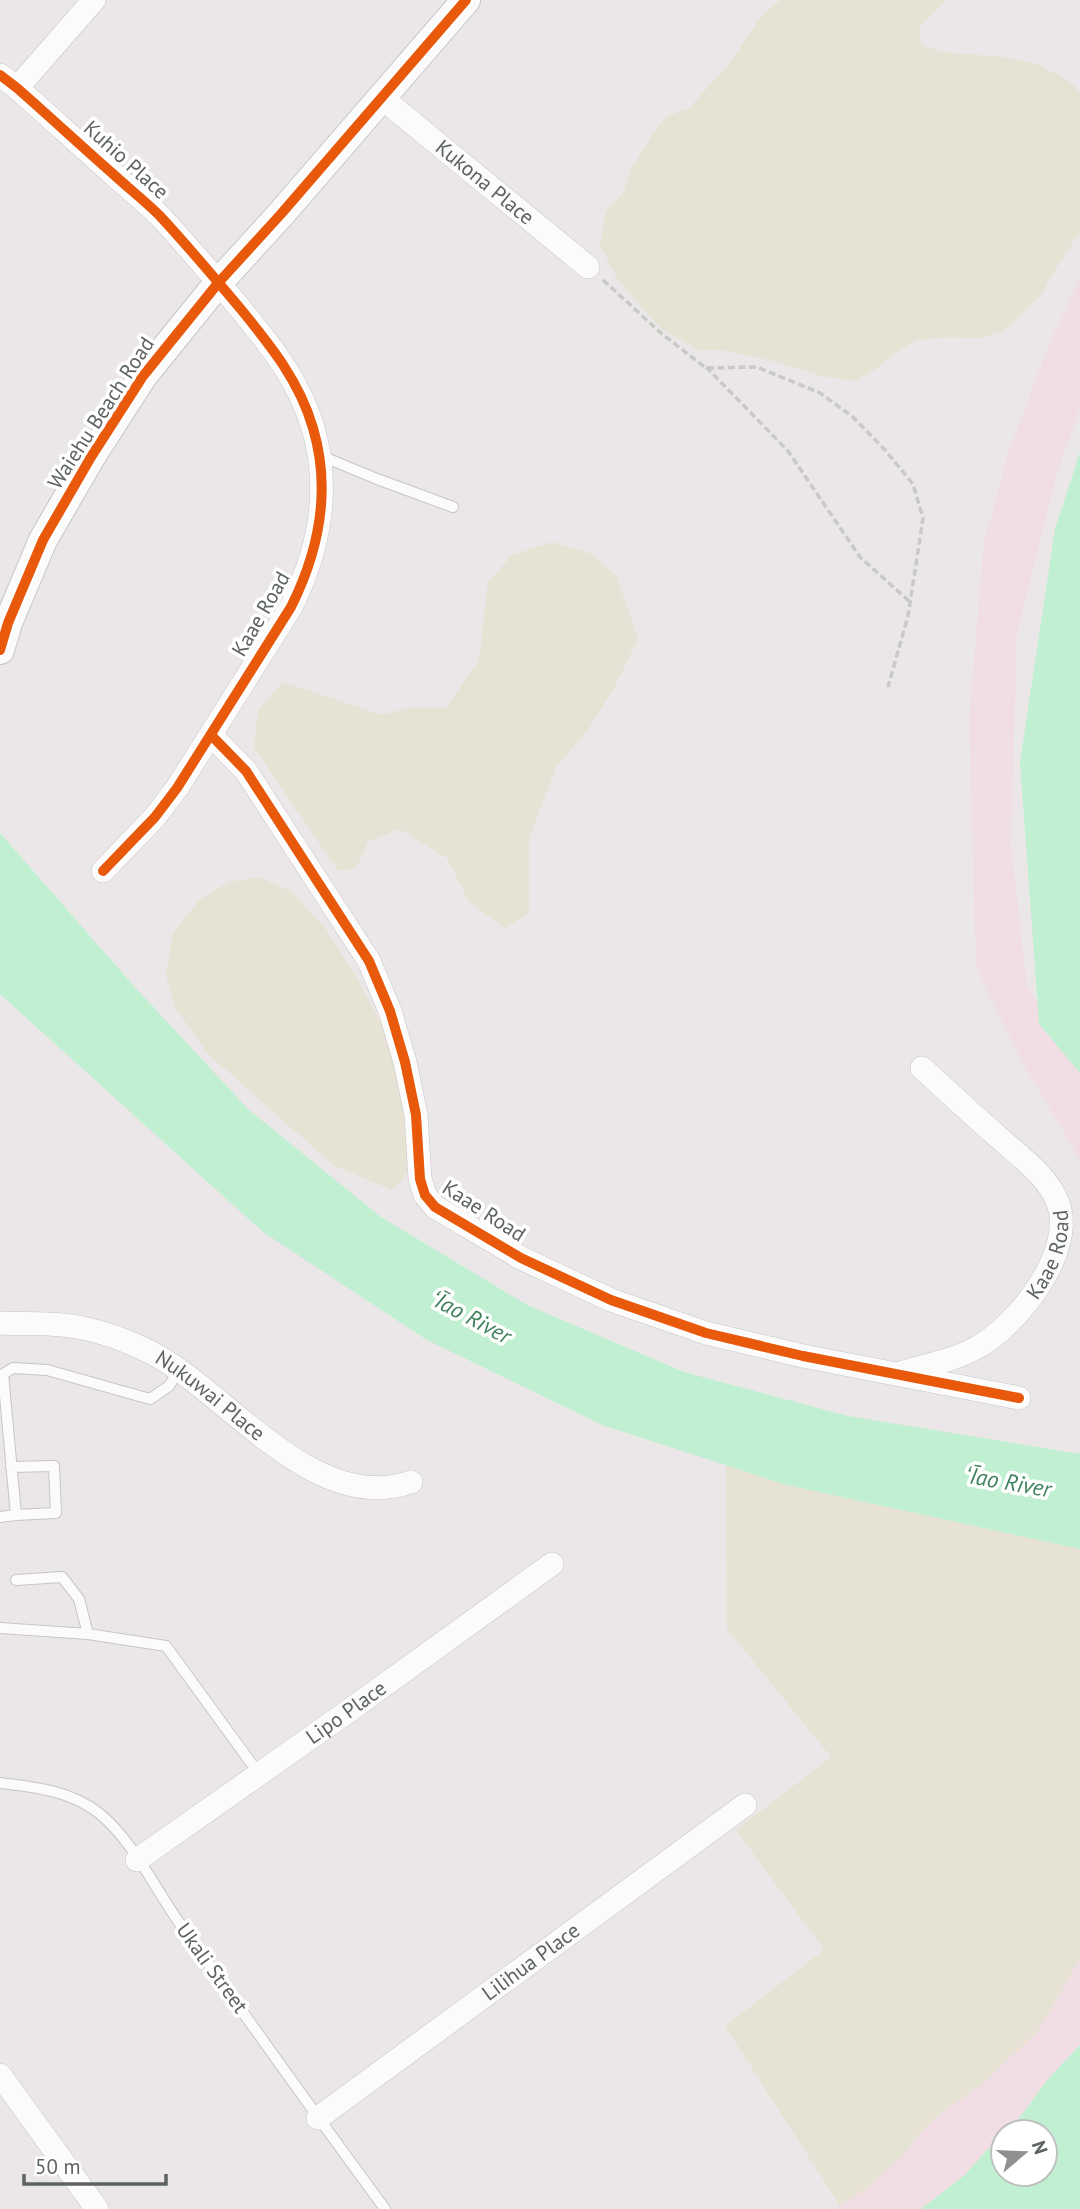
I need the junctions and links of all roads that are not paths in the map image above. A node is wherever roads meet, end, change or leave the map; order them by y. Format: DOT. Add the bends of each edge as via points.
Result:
graph roads {
  1 [pos="94,0"];
  2 [pos="466,0"];
  3 [pos="9,81"];
  4 [pos="382,97"];
  5 [pos="588,267"];
  6 [pos="219,282"];
  7 [pos="319,455"];
  8 [pos="453,507"];
  9 [pos="0,650"];
  10 [pos="211,735"];
  11 [pos="103,871"];
  12 [pos="922,1068"];
  13 [pos="0,1322"];
  14 [pos="179,1370"];
  15 [pos="897,1374"];
  16 [pos="1018,1398"];
  17 [pos="11,1467"];
  18 [pos="411,1482"];
  19 [pos="16,1515"];
  20 [pos="0,1517"];
  21 [pos="552,1564"];
  22 [pos="16,1580"];
  23 [pos="0,1628"];
  24 [pos="88,1634"];
  25 [pos="259,1774"];
  26 [pos="0,1783"];
  27 [pos="746,1805"];
  28 [pos="137,1860"];
  29 [pos="0,2075"];
  30 [pos="318,2118"];
  31 [pos="97,2209"];
  32 [pos="385,2209"];
  1 -- 3 [label="street"];
  2 -- 4 [label="street, Waiehu Beach Road"];
  3 -- 6 [label="street, Kuhio Place" via="158,214"];
  4 -- 5 [label="street, Kukona Place"];
  4 -- 6 [label="street, Waiehu Beach Road"];
  6 -- 7 [label="street, Kaae Road" via="294,380"];
  6 -- 9 [label="street, Waiehu Beach Road" via="143,376 91,457 43,540"];
  7 -- 8 [label="lane"];
  7 -- 10 [label="street, Kaae Road" via="320,520 303,583"];
  10 -- 11 [label="street, Kaae Road" via="155,817"];
  10 -- 15 [label="street, Kaae Road" via="246,771 369,961 405,1062 416,1115 420,1179 435,1207 521,1258 611,1300 706,1333"];
  12 -- 15 [label="street, Kaae Road" via="1040,1175 1058,1204 1061,1233 1035,1293 1010,1323 960,1356"];
  13 -- 14 [label="street, Nukuwai Place" via="103,1332 153,1353"];
  14 -- 17 [label="lane" via="169,1386 150,1399 47,1370 13,1368 3,1374"];
  14 -- 18 [label="street, Nukuwai Place" via="301,1463 362,1488"];
  15 -- 16 [label="street, Kaae Road"];
  17 -- 19 [label="lane"];
  17 -- 19 [label="lane" via="54,1466 56,1513"];
  19 -- 20 [label="lane"];
  21 -- 25 [label="street, Lipo Place"];
  22 -- 24 [label="lane" via="62,1577 79,1599"];
  23 -- 24 [label="lane"];
  24 -- 25 [label="lane" via="166,1647"];
  25 -- 28 [label="street, Lipo Place"];
  26 -- 28 [label="lane, Ukali Street" via="79,1800 108,1822"];
  27 -- 30 [label="street, Lilihua Place"];
  28 -- 30 [label="lane, Ukali Street"];
  29 -- 31 [label="street"];
  30 -- 32 [label="lane, Ukali Street"];
}
